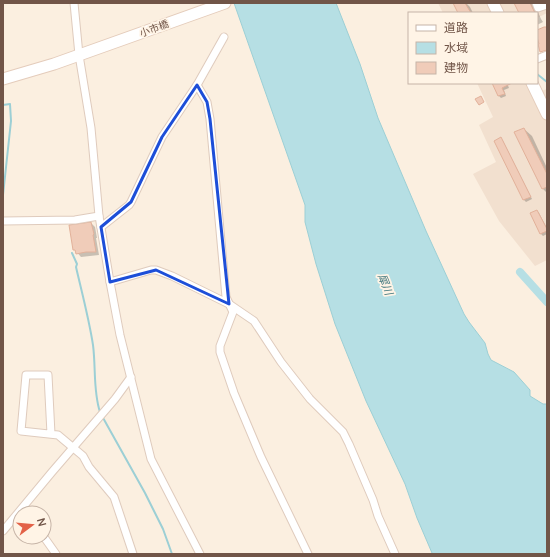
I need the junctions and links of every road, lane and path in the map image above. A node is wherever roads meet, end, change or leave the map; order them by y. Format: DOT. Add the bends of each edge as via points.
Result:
graph roads {
  1 [pos="74,3"];
  2 [pos="224,3"];
  3 [pos="493,3"];
  4 [pos="536,3"];
  5 [pos="547,5"];
  6 [pos="498,12"];
  7 [pos="224,38"];
  8 [pos="81,55"];
  9 [pos="3,79"];
  10 [pos="532,84"];
  11 [pos="197,85"];
  12 [pos="547,114"];
  13 [pos="99,216"];
  14 [pos="3,221"];
  15 [pos="101,227"];
  16 [pos="110,282"];
  17 [pos="229,304"];
  18 [pos="131,377"];
  19 [pos="51,434"];
  20 [pos="73,448"];
  21 [pos="28,505"];
  22 [pos="12,521"];
  23 [pos="3,530"];
  24 [pos="50,545"];
  25 [pos="56,554"];
  26 [pos="133,554"];
  27 [pos="200,554"];
  28 [pos="308,554"];
  29 [pos="395,554"];
  1 -- 8 [label="street"];
  2 -- 8 [label="main road, 小市橋"];
  3 -- 6 [label="main road"];
  4 -- 5 [label="street" via="538,8"];
  7 -- 11 [label="street"];
  8 -- 9 [label="main road, 小市橋"];
  8 -- 13 [label="street"];
  10 -- 12 [label="main road"];
  11 -- 15 [label="street" via="162,137 129,205"];
  11 -- 17 [label="street" via="206,102 210,119 226,297"];
  13 -- 14 [label="street" via="75,220"];
  13 -- 15 [label="street"];
  15 -- 16 [label="street"];
  16 -- 17 [label="street" via="156,270"];
  16 -- 18 [label="street"];
  17 -- 28 [label="street" via="233,312 220,352 261,457"];
  17 -- 29 [label="street" via="254,321 310,399 343,432"];
  18 -- 20 [label="street"];
  18 -- 27 [label="street" via="151,458"];
  19 -- 19 [label="street" via="21,431 26,375 48,375"];
  19 -- 20 [label="street" via="58,435"];
  20 -- 21 [label="street"];
  20 -- 26 [label="street" via="83,456 114,497"];
  22 -- 23 [label="street"];
  24 -- 25 [label="street"];
}
